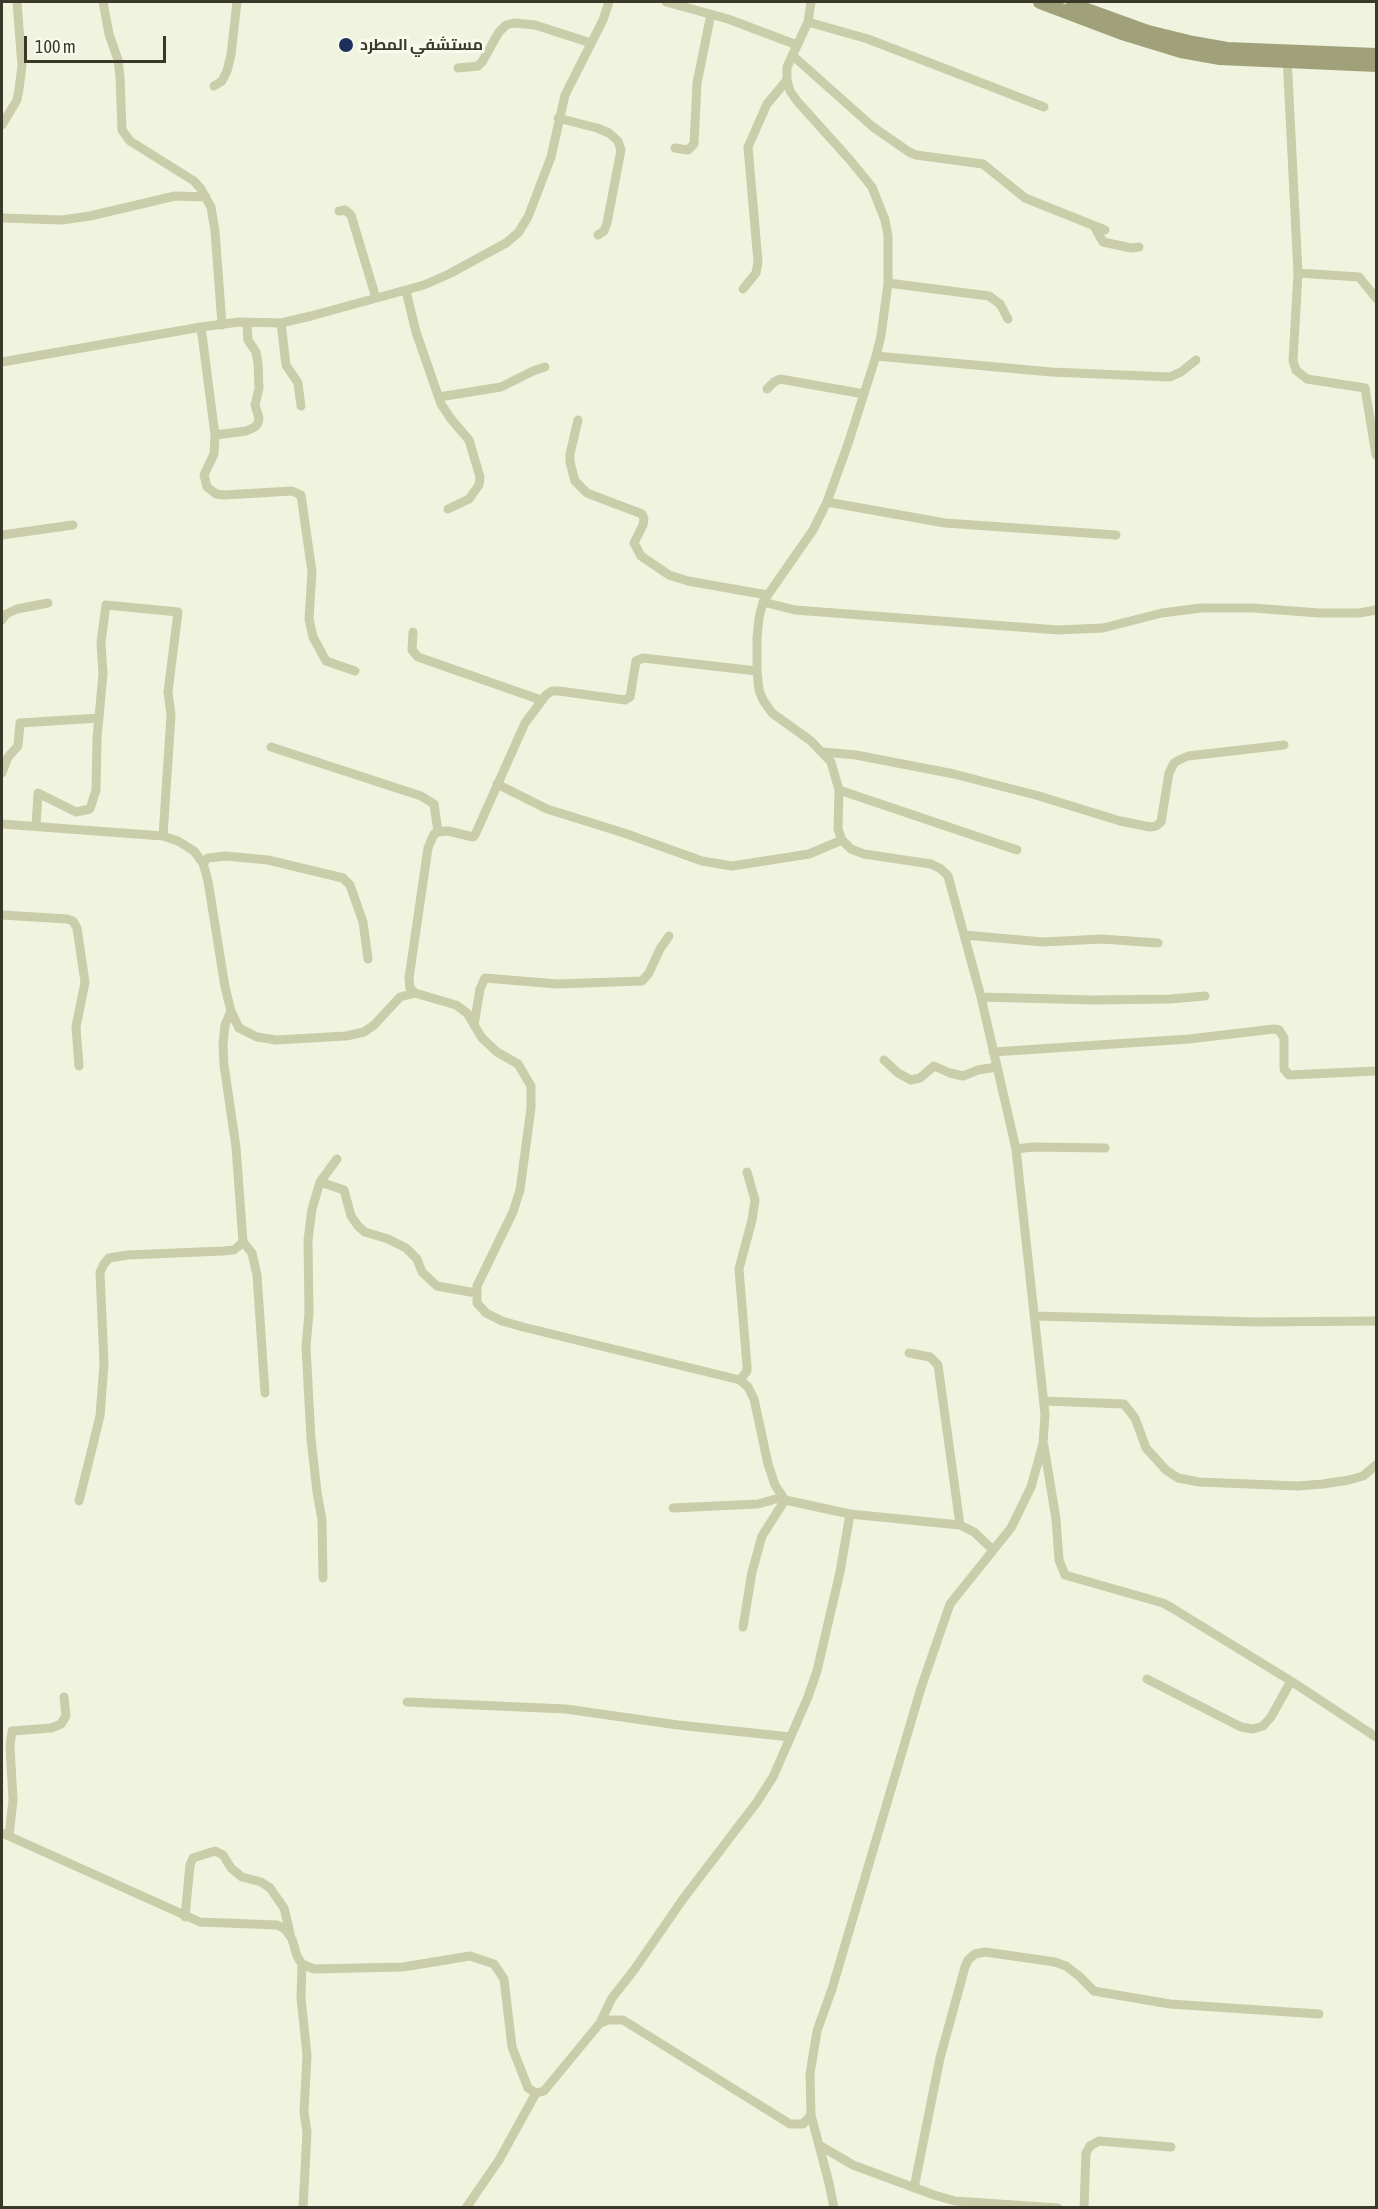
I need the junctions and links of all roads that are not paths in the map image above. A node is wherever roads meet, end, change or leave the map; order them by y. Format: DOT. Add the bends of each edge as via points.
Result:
graph roads {
  1 [pos="17,2"];
  2 [pos="104,2"];
  3 [pos="237,2"];
  4 [pos="666,2"];
  5 [pos="811,2"];
  6 [pos="1040,2"];
  7 [pos="1065,2"];
  8 [pos="610,3"];
  9 [pos="711,14"];
  10 [pos="808,22"];
  11 [pos="591,43"];
  12 [pos="797,45"];
  13 [pos="792,55"];
  14 [pos="1287,55"];
  15 [pos="1377,55"];
  16 [pos="1377,65"];
  17 [pos="458,68"];
  18 [pos="787,80"];
  19 [pos="214,86"];
  20 [pos="1044,107"];
  21 [pos="558,118"];
  22 [pos="2,125"];
  23 [pos="675,148"];
  24 [pos="206,197"];
  25 [pos="339,211"];
  26 [pos="2,218"];
  27 [pos="1094,226"];
  28 [pos="1105,231"];
  29 [pos="598,235"];
  30 [pos="1139,248"];
  31 [pos="1298,273"];
  32 [pos="888,283"];
  33 [pos="743,289"];
  34 [pos="406,291"];
  35 [pos="376,298"];
  36 [pos="1377,298"];
  37 [pos="1008,319"];
  38 [pos="247,323"];
  39 [pos="280,323"];
  40 [pos="222,325"];
  41 [pos="201,327"];
  42 [pos="876,356"];
  43 [pos="1196,360"];
  44 [pos="2,362"];
  45 [pos="546,367"];
  46 [pos="1365,388"];
  47 [pos="767,389"];
  48 [pos="1377,389"];
  49 [pos="864,394"];
  50 [pos="439,397"];
  51 [pos="301,406"];
  52 [pos="578,420"];
  53 [pos="215,435"];
  54 [pos="1377,455"];
  55 [pos="827,502"];
  56 [pos="448,509"];
  57 [pos="73,525"];
  58 [pos="2,535"];
  59 [pos="1116,535"];
  60 [pos="765,599"];
  61 [pos="48,603"];
  62 [pos="1377,610"];
  63 [pos="2,620"];
  64 [pos="413,632"];
  65 [pos="355,670"];
  66 [pos="757,671"];
  67 [pos="541,700"];
  68 [pos="99,718"];
  69 [pos="1284,746"];
  70 [pos="271,747"];
  71 [pos="823,752"];
  72 [pos="2,773"];
  73 [pos="497,784"];
  74 [pos="839,790"];
  75 [pos="2,824"];
  76 [pos="36,826"];
  77 [pos="438,832"];
  78 [pos="163,836"];
  79 [pos="842,840"];
  80 [pos="1017,850"];
  81 [pos="203,863"];
  82 [pos="2,915"];
  83 [pos="964,935"];
  84 [pos="669,936"];
  85 [pos="1158,943"];
  86 [pos="368,959"];
  87 [pos="415,993"];
  88 [pos="1205,996"];
  89 [pos="981,997"];
  90 [pos="231,1011"];
  91 [pos="474,1025"];
  92 [pos="993,1052"];
  93 [pos="884,1060"];
  94 [pos="79,1066"];
  95 [pos="998,1066"];
  96 [pos="1377,1071"];
  97 [pos="1105,1148"];
  98 [pos="1016,1149"];
  99 [pos="337,1159"];
  100 [pos="747,1172"];
  101 [pos="320,1182"];
  102 [pos="243,1242"];
  103 [pos="476,1293"];
  104 [pos="1036,1316"];
  105 [pos="1377,1321"];
  106 [pos="909,1353"];
  107 [pos="740,1380"];
  108 [pos="265,1393"];
  109 [pos="1044,1401"];
  110 [pos="1043,1444"];
  111 [pos="1377,1465"];
  112 [pos="784,1498"];
  113 [pos="79,1501"];
  114 [pos="673,1508"];
  115 [pos="850,1514"];
  116 [pos="960,1525"];
  117 [pos="993,1550"];
  118 [pos="323,1578"];
  119 [pos="743,1627"];
  120 [pos="1147,1679"];
  121 [pos="1291,1681"];
  122 [pos="64,1697"];
  123 [pos="407,1702"];
  124 [pos="790,1737"];
  125 [pos="1377,1737"];
  126 [pos="5,1834"];
  127 [pos="185,1917"];
  128 [pos="292,1939"];
  129 [pos="302,1964"];
  130 [pos="1319,2014"];
  131 [pos="600,2023"];
  132 [pos="536,2093"];
  133 [pos="811,2115"];
  134 [pos="819,2145"];
  135 [pos="1171,2146"];
  136 [pos="914,2188"];
  137 [pos="303,2208"];
  138 [pos="466,2208"];
  139 [pos="834,2208"];
  140 [pos="1058,2208"];
  141 [pos="1084,2208"];
  1 -- 22 [label="street" via="19,89"];
  2 -- 24 [label="street" via="118,60 122,130 130,141 194,181"];
  3 -- 19 [label="street" via="227,71"];
  4 -- 9 [label="street"];
  5 -- 10 [label="street"];
  6 -- 14 [label="main road" via="1181,51 1220,58"];
  7 -- 14 [label="main road" via="1173,39"];
  8 -- 11 [label="street"];
  9 -- 12 [label="street"];
  9 -- 23 [label="street" via="698,83 694,144 688,150"];
  10 -- 12 [label="street"];
  10 -- 20 [label="street" via="868,39"];
  11 -- 17 [label="street" via="514,22 499,32 478,66"];
  11 -- 21 [label="street"];
  12 -- 13 [label="street"];
  13 -- 18 [label="street"];
  13 -- 27 [label="street" via="873,127 909,152 983,164 1025,198"];
  14 -- 15 [label="main road"];
  14 -- 16 [label="main road"];
  14 -- 31 [label="street"];
  18 -- 32 [label="street" via="797,101 872,188 888,236"];
  18 -- 33 [label="street" via="767,104 748,147 758,262 756,273"];
  21 -- 29 [label="street" via="597,128 618,141 621,150 607,223"];
  21 -- 34 [label="street" via="547,169 518,232 506,243 449,274"];
  24 -- 26 [label="street" via="175,196 62,220"];
  24 -- 40 [label="street" via="215,231"];
  25 -- 35 [label="street" via="351,215"];
  27 -- 28 [label="street"];
  27 -- 30 [label="street" via="1103,242"];
  31 -- 36 [label="street" via="1359,277"];
  31 -- 46 [label="street" via="1293,362 1296,370 1307,379"];
  32 -- 37 [label="street" via="989,296 1000,304"];
  32 -- 42 [label="street"];
  34 -- 35 [label="street"];
  34 -- 50 [label="street"];
  35 -- 39 [label="street"];
  38 -- 39 [label="street"];
  38 -- 40 [label="street"];
  38 -- 53 [label="street" via="248,340 258,363 255,405 260,418 255,427 246,431"];
  39 -- 51 [label="street" via="286,365 298,383"];
  40 -- 41 [label="street"];
  41 -- 44 [label="street"];
  41 -- 53 [label="street"];
  42 -- 43 [label="street" via="1051,372 1170,376"];
  42 -- 49 [label="street"];
  45 -- 50 [label="street" via="501,387"];
  46 -- 48 [label="street"];
  46 -- 54 [label="street"];
  47 -- 49 [label="street" via="780,379"];
  49 -- 55 [label="street"];
  50 -- 56 [label="street" via="446,413 469,440 480,477 470,499"];
  52 -- 60 [label="street" via="570,454 575,481 587,493 642,514 644,519 634,543 641,556 669,575"];
  53 -- 65 [label="street" via="214,454 204,475 210,491 224,495 292,491 301,495 312,572 309,619 313,637 326,661"];
  55 -- 59 [label="street" via="945,523"];
  55 -- 60 [label="street" via="813,530"];
  57 -- 58 [label="street"];
  60 -- 62 [label="street" via="795,610 1058,630 1103,628 1201,608 1319,613"];
  60 -- 66 [label="street" via="759,618"];
  61 -- 63 [label="street" via="17,609"];
  64 -- 67 [label="street" via="412,650 418,657"];
  66 -- 67 [label="street" via="643,658 636,660 630,697 625,700 552,691"];
  66 -- 71 [label="street" via="759,690 768,707"];
  67 -- 73 [label="street" via="525,723"];
  68 -- 72 [label="street" via="20,723 18,746"];
  68 -- 76 [label="street" via="96,790 90,809 76,812 38,793"];
  68 -- 78 [label="street" via="106,604 178,612 168,692 171,716"];
  69 -- 71 [label="street" via="1188,756 1174,763 1161,822 1150,827 954,774"];
  70 -- 77 [label="street" via="421,796 434,804"];
  71 -- 74 [label="street" via="835,770"];
  73 -- 77 [label="street" via="473,837"];
  73 -- 79 [label="street" via="547,809 702,861 732,866 809,854"];
  74 -- 79 [label="street" via="838,829"];
  74 -- 80 [label="street"];
  75 -- 76 [label="street"];
  76 -- 78 [label="street"];
  77 -- 87 [label="street" via="428,848 411,966 409,985"];
  78 -- 81 [label="street" via="194,850"];
  79 -- 83 [label="street" via="864,854 942,869 948,876"];
  81 -- 86 [label="street" via="208,858 226,856 343,878 350,885 363,922"];
  81 -- 90 [label="street"];
  82 -- 94 [label="street" via="67,919 77,928 85,982 76,1027"];
  83 -- 85 [label="street" via="1043,942 1102,939"];
  83 -- 89 [label="street"];
  84 -- 91 [label="street" via="642,981 557,984 485,978"];
  87 -- 90 [label="street" via="400,997 364,1032 346,1036 276,1040 256,1037 239,1028"];
  87 -- 91 [label="street" via="456,1005"];
  88 -- 89 [label="street" via="1104,1000"];
  89 -- 92 [label="street"];
  90 -- 102 [label="street" via="223,1045"];
  91 -- 103 [label="street" via="488,1044 518,1064 531,1086 520,1190"];
  92 -- 95 [label="street"];
  92 -- 96 [label="street" via="1274,1029 1284,1038 1284,1069 1289,1075"];
  93 -- 95 [label="street" via="911,1080 934,1066 963,1076"];
  95 -- 98 [label="street"];
  97 -- 98 [label="street"];
  98 -- 104 [label="street"];
  99 -- 101 [label="street"];
  100 -- 107 [label="street" via="755,1200 739,1269 747,1366"];
  101 -- 103 [label="street" via="344,1190 358,1226 406,1248 437,1286"];
  101 -- 118 [label="street" via="308,1240 306,1347 311,1439 322,1520"];
  102 -- 108 [label="street" via="255,1262"];
  102 -- 113 [label="street" via="234,1250 128,1255 109,1258 104,1264 100,1272 104,1364 100,1416"];
  103 -- 107 [label="street" via="477,1303 486,1313 502,1320"];
  104 -- 105 [label="street"];
  104 -- 109 [label="street"];
  106 -- 116 [label="street" via="930,1357 939,1365"];
  107 -- 112 [label="street" via="754,1399 768,1464"];
  109 -- 110 [label="street"];
  109 -- 111 [label="street" via="1124,1404 1135,1418 1146,1448 1178,1478 1298,1486 1349,1480 1363,1476"];
  110 -- 117 [label="street" via="1031,1487 1011,1528"];
  110 -- 121 [label="street" via="1059,1560 1065,1575 1163,1603"];
  112 -- 114 [label="street" via="758,1504"];
  112 -- 115 [label="street"];
  112 -- 119 [label="street" via="762,1536"];
  115 -- 116 [label="street"];
  115 -- 124 [label="street" via="817,1671"];
  116 -- 117 [label="street"];
  117 -- 133 [label="street" via="950,1604 921,1688 817,2031 810,2074"];
  120 -- 121 [label="street" via="1241,1727 1253,1729 1263,1726 1271,1717"];
  121 -- 125 [label="street"];
  122 -- 126 [label="street" via="66,1716 61,1724 12,1731 13,1800"];
  123 -- 124 [label="street" via="566,1709"];
  124 -- 131 [label="street" via="757,1802 612,1998"];
  126 -- 127 [label="street"];
  127 -- 128 [label="street" via="200,1922 277,1925"];
  127 -- 128 [label="street" via="189,1864 193,1858 215,1851 242,1877 270,1888 284,1908"];
  128 -- 129 [label="street"];
  129 -- 132 [label="street" via="314,1969 403,1967 470,1956 494,1964 504,1979 512,2047 528,2088"];
  129 -- 137 [label="street" via="307,2055"];
  130 -- 136 [label="street" via="1170,2004 1111,1994 1094,1991 1079,1976 1055,1962 975,1954 965,1966 940,2058"];
  131 -- 132 [label="street" via="544,2091"];
  131 -- 133 [label="street" via="628,2021 790,2124 803,2124"];
  132 -- 138 [label="street" via="499,2160"];
  133 -- 134 [label="street"];
  134 -- 136 [label="street" via="853,2165"];
  134 -- 139 [label="street"];
  135 -- 141 [label="street" via="1098,2141 1090,2146 1086,2153"];
  136 -- 140 [label="street" via="955,2201"];
}
